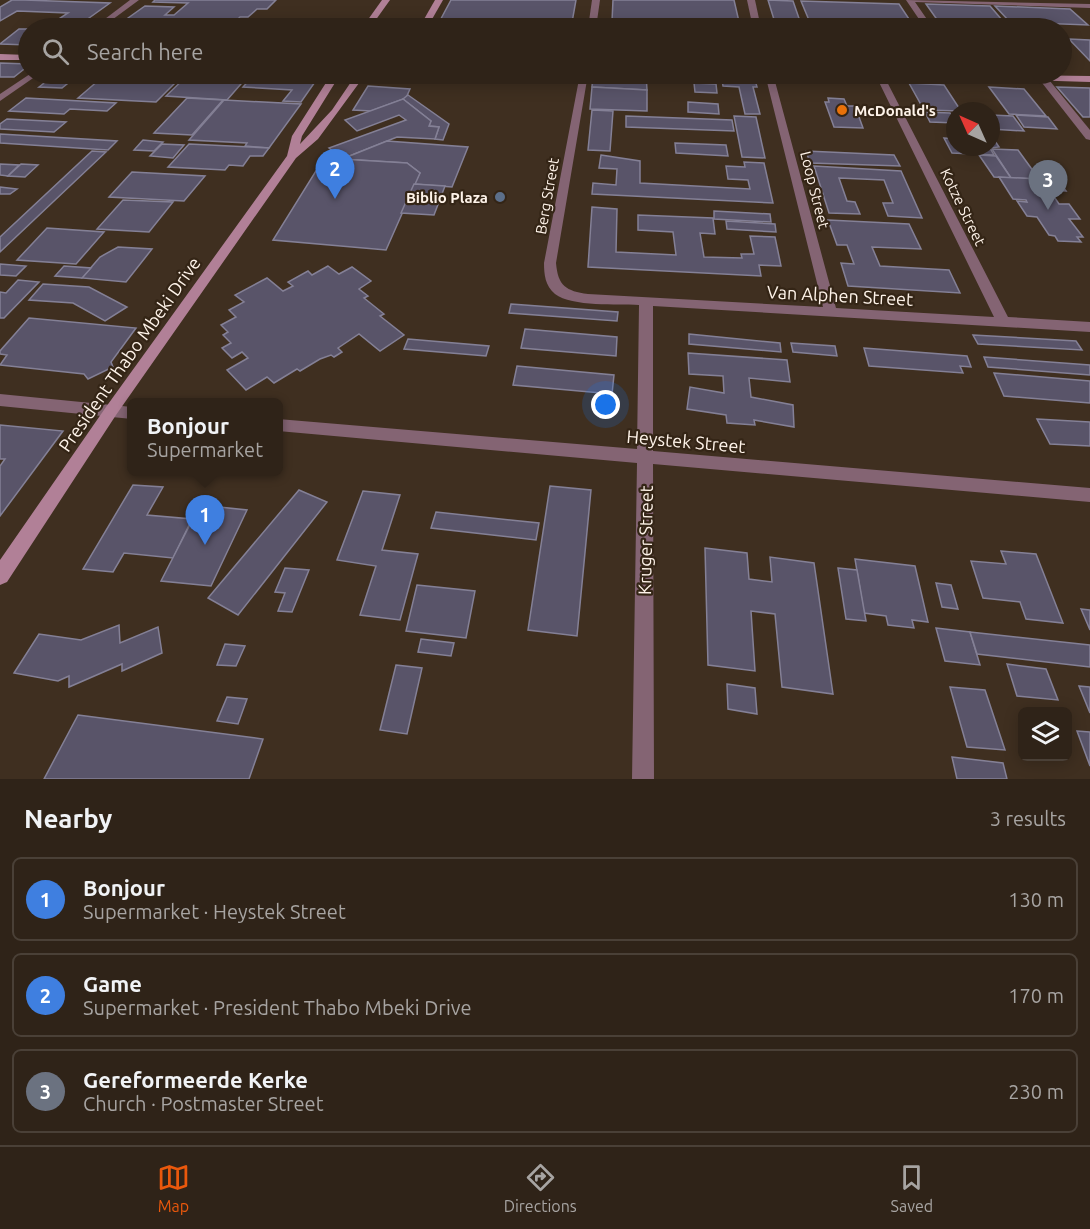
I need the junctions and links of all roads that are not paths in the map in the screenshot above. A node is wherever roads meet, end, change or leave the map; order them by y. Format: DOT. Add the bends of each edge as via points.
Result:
graph roads {
  1 [pos="135,0"];
  2 [pos="387,0"];
  3 [pos="439,0"];
  4 [pos="596,0"];
  5 [pos="751,0"];
  6 [pos="911,0"];
  7 [pos="1003,1"];
  8 [pos="1074,3"];
  9 [pos="1090,6"];
  10 [pos="111,18"];
  11 [pos="374,18"];
  12 [pos="429,18"];
  13 [pos="593,18"];
  14 [pos="755,18"];
  15 [pos="923,18"];
  16 [pos="1090,18"];
  17 [pos="0,57"];
  18 [pos="18,58"];
  19 [pos="1072,78"];
  20 [pos="1090,79"];
  21 [pos="20,84"];
  22 [pos="329,84"];
  23 [pos="354,84"];
  24 [pos="582,84"];
  25 [pos="772,84"];
  26 [pos="884,84"];
  27 [pos="1048,84"];
  28 [pos="0,98"];
  29 [pos="1090,137"];
  30 [pos="292,156"];
  31 [pos="588,298"];
  32 [pos="646,302"];
  33 [pos="831,313"];
  34 [pos="1003,322"];
  35 [pos="1090,327"];
  36 [pos="0,400"];
  37 [pos="111,411"];
  38 [pos="127,413"];
  39 [pos="283,425"];
  40 [pos="646,457"];
  41 [pos="1090,495"];
  42 [pos="0,576"];
  43 [pos="643,779"];
  1 -- 10 [label="street"];
  2 -- 11 [label="street"];
  3 -- 12 [label="street"];
  4 -- 13 [label="street"];
  5 -- 14 [label="street"];
  6 -- 7 [label="street"];
  6 -- 15 [label="street"];
  7 -- 8 [label="street"];
  8 -- 9 [label="street"];
  8 -- 16 [label="street"];
  17 -- 18 [label="street"];
  19 -- 20 [label="street"];
  21 -- 28 [label="street"];
  22 -- 30 [label="street, President Thabo Mbeki Drive" via="302,128"];
  23 -- 30 [label="street, President Thabo Mbeki Drive" via="328,120"];
  24 -- 31 [label="street, Berg Street" via="550,272 551,283 558,291"];
  25 -- 33 [label="street, Loop Street"];
  26 -- 34 [label="street, Kotze Street"];
  27 -- 29 [label="street"];
  30 -- 37 [label="street, President Thabo Mbeki Drive"];
  31 -- 32 [label="street, Van Alphen Street"];
  32 -- 33 [label="street, Van Alphen Street"];
  32 -- 40 [label="street, Kruger Street"];
  33 -- 34 [label="street, Van Alphen Street"];
  34 -- 35 [label="street, Van Alphen Street"];
  36 -- 37 [label="street"];
  37 -- 38 [label="street"];
  37 -- 42 [label="street, President Thabo Mbeki Drive"];
  39 -- 40 [label="street, Heystek Street"];
  40 -- 41 [label="street, Heystek Street"];
  40 -- 43 [label="street, Kruger Street"];
}
